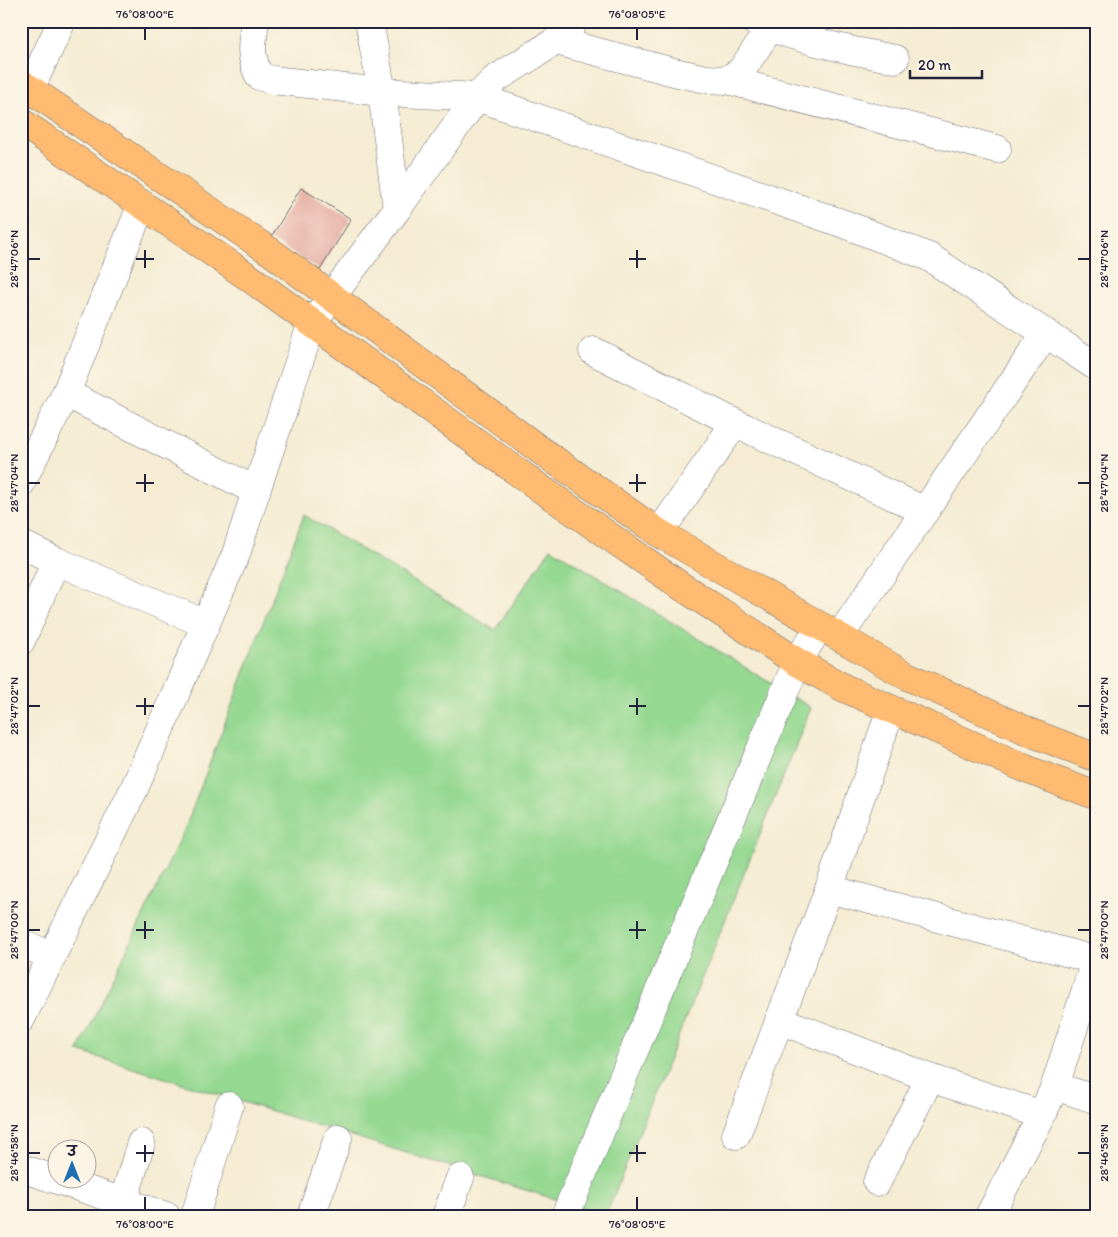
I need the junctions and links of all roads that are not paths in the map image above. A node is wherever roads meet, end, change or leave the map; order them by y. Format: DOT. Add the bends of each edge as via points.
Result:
graph roads {
  1 [pos="62,21"];
  2 [pos="255,21"];
  3 [pos="369,21"];
  4 [pos="762,25"];
  5 [pos="565,31"];
  6 [pos="895,59"];
  7 [pos="727,80"];
  8 [pos="26,86"];
  9 [pos="382,92"];
  10 [pos="477,97"];
  11 [pos="24,131"];
  12 [pos="997,149"];
  13 [pos="142,204"];
  14 [pos="397,208"];
  15 [pos="331,297"];
  16 [pos="312,323"];
  17 [pos="1046,333"];
  18 [pos="593,351"];
  19 [pos="1097,367"];
  20 [pos="66,393"];
  21 [pos="735,423"];
  22 [pos="21,484"];
  23 [pos="256,491"];
  24 [pos="925,511"];
  25 [pos="659,533"];
  26 [pos="21,544"];
  27 [pos="56,561"];
  28 [pos="206,624"];
  29 [pos="829,631"];
  30 [pos="21,641"];
  31 [pos="797,662"];
  32 [pos="891,710"];
  33 [pos="1097,758"];
  34 [pos="1097,796"];
  35 [pos="829,888"];
  36 [pos="21,943"];
  37 [pos="52,956"];
  38 [pos="1095,965"];
  39 [pos="21,1019"];
  40 [pos="779,1020"];
  41 [pos="930,1078"];
  42 [pos="1055,1086"];
  43 [pos="1097,1100"];
  44 [pos="229,1106"];
  45 [pos="1042,1116"];
  46 [pos="736,1135"];
  47 [pos="338,1138"];
  48 [pos="141,1143"];
  49 [pos="21,1168"];
  50 [pos="460,1178"];
  51 [pos="877,1182"];
  52 [pos="122,1209"];
  53 [pos="166,1216"];
  54 [pos="195,1216"];
  55 [pos="311,1216"];
  56 [pos="446,1216"];
  57 [pos="565,1216"];
  58 [pos="989,1216"];
  1 -- 8 [label="street"];
  2 -- 9 [label="street" via="252,60 259,76"];
  3 -- 9 [label="street"];
  4 -- 6 [label="street" via="829,45"];
  4 -- 7 [label="street" via="741,70"];
  5 -- 7 [label="street" via="674,72"];
  5 -- 10 [label="street" via="494,80"];
  7 -- 12 [label="street"];
  8 -- 15 [label="main road" via="271,252"];
  9 -- 10 [label="street"];
  9 -- 14 [label="street"];
  10 -- 14 [label="street"];
  10 -- 17 [label="street" via="929,257"];
  11 -- 13 [label="main road"];
  13 -- 16 [label="main road"];
  13 -- 20 [label="street"];
  14 -- 15 [label="street"];
  15 -- 16 [label="street"];
  15 -- 25 [label="main road"];
  16 -- 23 [label="street"];
  16 -- 31 [label="main road" via="545,492"];
  17 -- 19 [label="street"];
  17 -- 24 [label="street"];
  18 -- 21 [label="street"];
  20 -- 22 [label="street"];
  20 -- 23 [label="street"];
  21 -- 24 [label="street"];
  21 -- 25 [label="street"];
  23 -- 28 [label="street" via="236,554"];
  24 -- 29 [label="street"];
  25 -- 29 [label="main road"];
  26 -- 27 [label="street"];
  27 -- 28 [label="street"];
  27 -- 30 [label="street"];
  28 -- 37 [label="street" via="134,789"];
  29 -- 31 [label="street"];
  29 -- 33 [label="main road" via="907,676 1032,733"];
  31 -- 32 [label="main road"];
  31 -- 57 [label="street"];
  32 -- 34 [label="main road"];
  32 -- 35 [label="street"];
  35 -- 38 [label="street"];
  35 -- 40 [label="street"];
  36 -- 37 [label="street"];
  37 -- 39 [label="street"];
  38 -- 42 [label="street"];
  40 -- 41 [label="street"];
  40 -- 46 [label="street"];
  41 -- 45 [label="street"];
  41 -- 51 [label="street"];
  42 -- 43 [label="street"];
  42 -- 45 [label="street"];
  44 -- 54 [label="street"];
  45 -- 58 [label="street"];
  47 -- 55 [label="street"];
  48 -- 52 [label="street"];
  49 -- 52 [label="street"];
  50 -- 56 [label="street"];
  52 -- 53 [label="street"];
}
